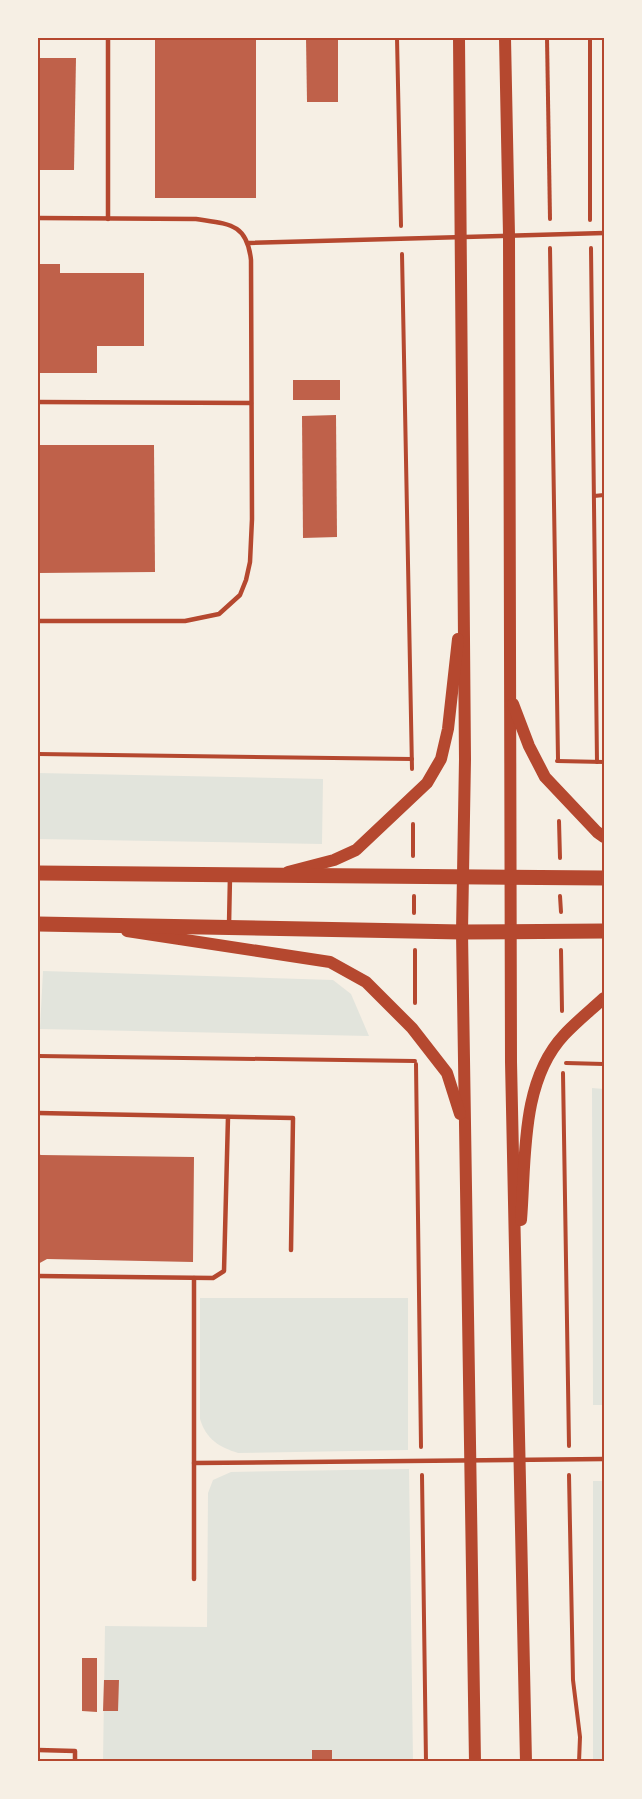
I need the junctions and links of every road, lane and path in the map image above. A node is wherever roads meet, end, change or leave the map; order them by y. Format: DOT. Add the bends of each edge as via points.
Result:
graph roads {
  1 [pos="108,38"];
  2 [pos="459,38"];
  3 [pos="505,38"];
  4 [pos="590,38"];
  5 [pos="38,218"];
  6 [pos="108,219"];
  7 [pos="604,233"];
  8 [pos="591,234"];
  9 [pos="509,235"];
  10 [pos="460,237"];
  11 [pos="249,243"];
  12 [pos="38,402"];
  13 [pos="251,403"];
  14 [pos="604,495"];
  15 [pos="594,496"];
  16 [pos="464,584"];
  17 [pos="38,621"];
  18 [pos="511,697"];
  19 [pos="38,754"];
  20 [pos="397,758"];
  21 [pos="597,762"];
  22 [pos="604,837"];
  23 [pos="38,873"];
  24 [pos="230,875"];
  25 [pos="272,876"];
  26 [pos="462,878"];
  27 [pos="510,878"];
  28 [pos="604,878"];
  29 [pos="38,924"];
  30 [pos="87,925"];
  31 [pos="229,927"];
  32 [pos="510,930"];
  33 [pos="604,931"];
  34 [pos="462,932"];
  35 [pos="604,998"];
  36 [pos="38,1056"];
  37 [pos="438,1061"];
  38 [pos="546,1063"];
  39 [pos="604,1064"];
  40 [pos="38,1113"];
  41 [pos="228,1117"];
  42 [pos="465,1128"];
  43 [pos="291,1250"];
  44 [pos="38,1276"];
  45 [pos="194,1278"];
  46 [pos="516,1296"];
  47 [pos="470,1459"];
  48 [pos="519,1459"];
  49 [pos="604,1459"];
  50 [pos="194,1463"];
  51 [pos="194,1579"];
  52 [pos="38,1750"];
  53 [pos="75,1761"];
  54 [pos="475,1761"];
  55 [pos="526,1761"];
  1 -- 6 [label="lane"];
  2 -- 10 [label="main road"];
  3 -- 9 [label="main road"];
  4 -- 8 [label="path"];
  5 -- 6 [label="lane"];
  6 -- 11 [label="lane" via="196,219 222,223 238,229"];
  7 -- 8 [label="lane"];
  8 -- 9 [label="lane"];
  8 -- 15 [label="path"];
  9 -- 10 [label="lane"];
  9 -- 18 [label="main road"];
  10 -- 11 [label="lane"];
  10 -- 16 [label="main road"];
  11 -- 13 [label="lane"];
  12 -- 13 [label="lane"];
  13 -- 17 [label="lane" via="250,562 240,595 229,607 219,614 185,621"];
  14 -- 15 [label="path"];
  15 -- 21 [label="path"];
  16 -- 25 [label="main road" via="448,729 441,759 427,783 356,850 334,860"];
  16 -- 26 [label="main road"];
  18 -- 22 [label="main road" via="545,777"];
  18 -- 27 [label="main road"];
  19 -- 20 [label="path"];
  23 -- 24 [label="main road"];
  24 -- 25 [label="main road"];
  24 -- 31 [label="lane"];
  25 -- 26 [label="main road"];
  26 -- 27 [label="main road"];
  26 -- 34 [label="main road"];
  27 -- 28 [label="main road"];
  27 -- 32 [label="main road"];
  29 -- 30 [label="main road"];
  30 -- 31 [label="main road"];
  30 -- 37 [label="main road" via="330,962 366,982 412,1028"];
  31 -- 34 [label="main road"];
  32 -- 33 [label="main road"];
  32 -- 34 [label="main road"];
  32 -- 46 [label="main road"];
  34 -- 42 [label="main road"];
  35 -- 38 [label="main road" via="562,1036"];
  36 -- 37 [label="path"];
  37 -- 42 [label="main road" via="447,1073"];
  38 -- 39 [label="path"];
  38 -- 46 [label="main road" via="530,1106"];
  40 -- 41 [label="lane"];
  41 -- 43 [label="lane" via="293,1118"];
  41 -- 45 [label="lane" via="224,1270 213,1278"];
  42 -- 47 [label="main road"];
  44 -- 45 [label="lane"];
  45 -- 50 [label="lane"];
  46 -- 48 [label="main road"];
  47 -- 48 [label="lane"];
  47 -- 50 [label="lane"];
  47 -- 54 [label="main road"];
  48 -- 49 [label="lane"];
  48 -- 55 [label="main road"];
  50 -- 51 [label="lane"];
  52 -- 53 [label="lane" via="75,1751"];
}
